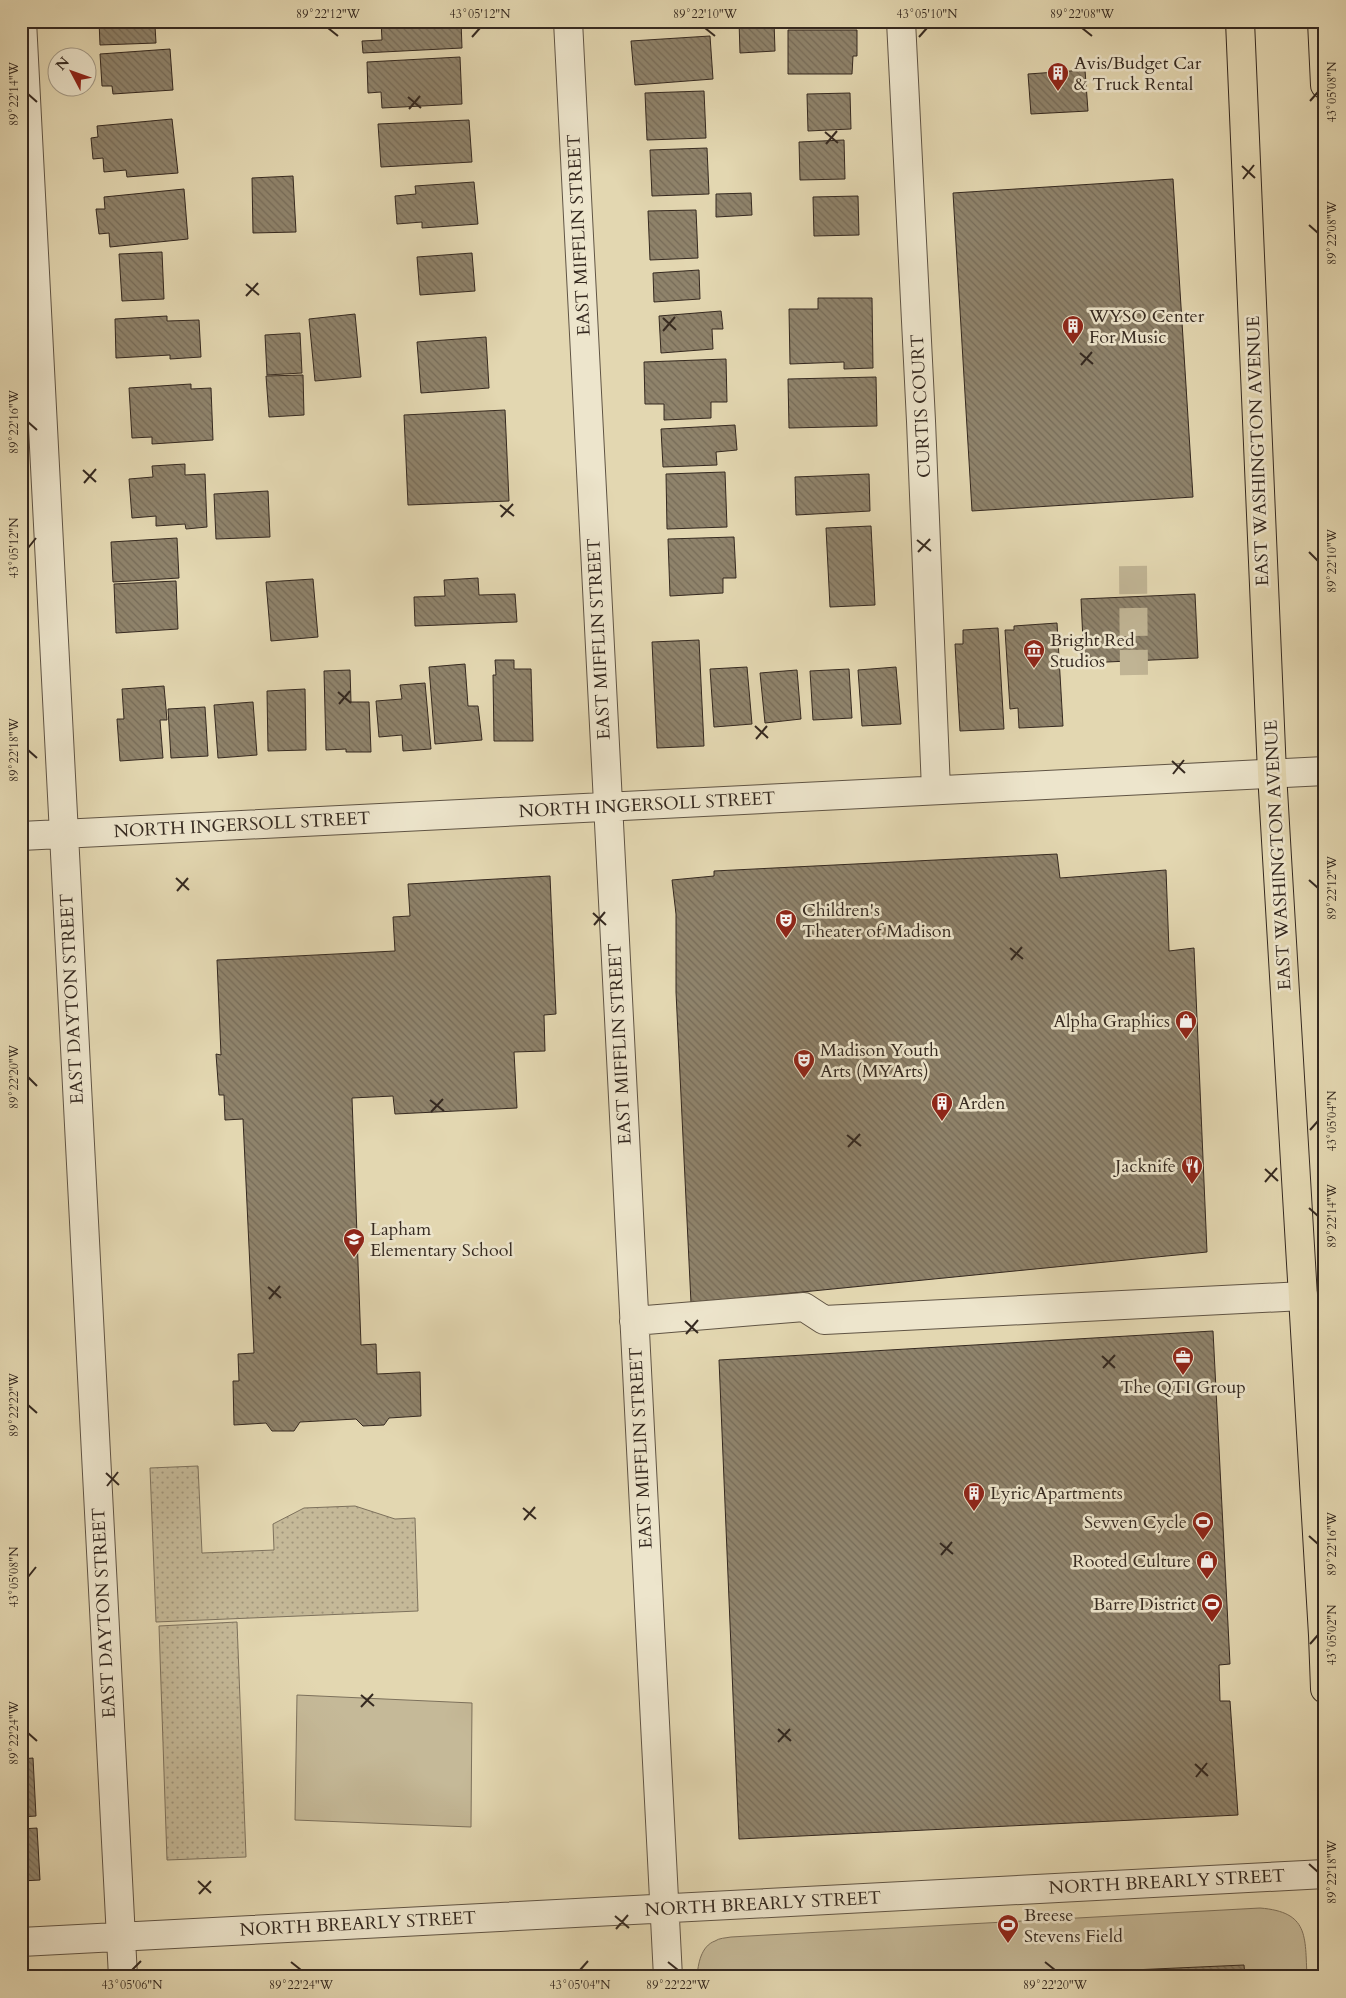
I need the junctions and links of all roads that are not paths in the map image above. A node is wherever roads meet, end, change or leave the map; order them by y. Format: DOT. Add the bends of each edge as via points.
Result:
graph roads {
  1 [pos="22,21"];
  2 [pos="568,21"];
  3 [pos="901,21"];
  4 [pos="1240,21"];
  5 [pos="1322,21"];
  6 [pos="1325,85"];
  7 [pos="1325,771"];
  8 [pos="1272,773"];
  9 [pos="936,790"];
  10 [pos="607,806"];
  11 [pos="63,834"];
  12 [pos="21,836"];
  13 [pos="1303,1296"];
  14 [pos="634,1321"];
  15 [pos="1324,1638"];
  16 [pos="1325,1689"];
  17 [pos="1325,1874"];
  18 [pos="664,1909"];
  19 [pos="122,1937"];
  20 [pos="21,1942"];
  21 [pos="123,1977"];
  22 [pos="668,1977"];
  1 -- 11 [label="street, EAST DAYTON STREET"];
  2 -- 10 [label="street, EAST MIFFLIN STREET"];
  3 -- 9 [label="street, CURTIS COURT"];
  4 -- 8 [label="main road, EAST WASHINGTON AVENUE"];
  5 -- 6 [label="main road"];
  7 -- 8 [label="street, NORTH INGERSOLL STREET"];
  8 -- 9 [label="street, NORTH INGERSOLL STREET"];
  8 -- 13 [label="main road, EAST WASHINGTON AVENUE"];
  9 -- 10 [label="street, NORTH INGERSOLL STREET"];
  10 -- 11 [label="street, NORTH INGERSOLL STREET"];
  10 -- 14 [label="street, EAST MIFFLIN STREET"];
  11 -- 12 [label="street, NORTH INGERSOLL STREET"];
  11 -- 19 [label="street, EAST DAYTON STREET"];
  13 -- 14 [label="street" via="824,1320 804,1307"];
  13 -- 15 [label="main road, EAST WASHINGTON AVENUE"];
  14 -- 18 [label="street, EAST MIFFLIN STREET"];
  15 -- 16 [label="main road, EAST WASHINGTON AVENUE"];
  17 -- 18 [label="street, NORTH BREARLY STREET"];
  18 -- 19 [label="street, NORTH BREARLY STREET"];
  18 -- 22 [label="street, EAST MIFFLIN STREET"];
  19 -- 20 [label="street, NORTH BREARLY STREET"];
  19 -- 21 [label="street, EAST DAYTON STREET"];
}
